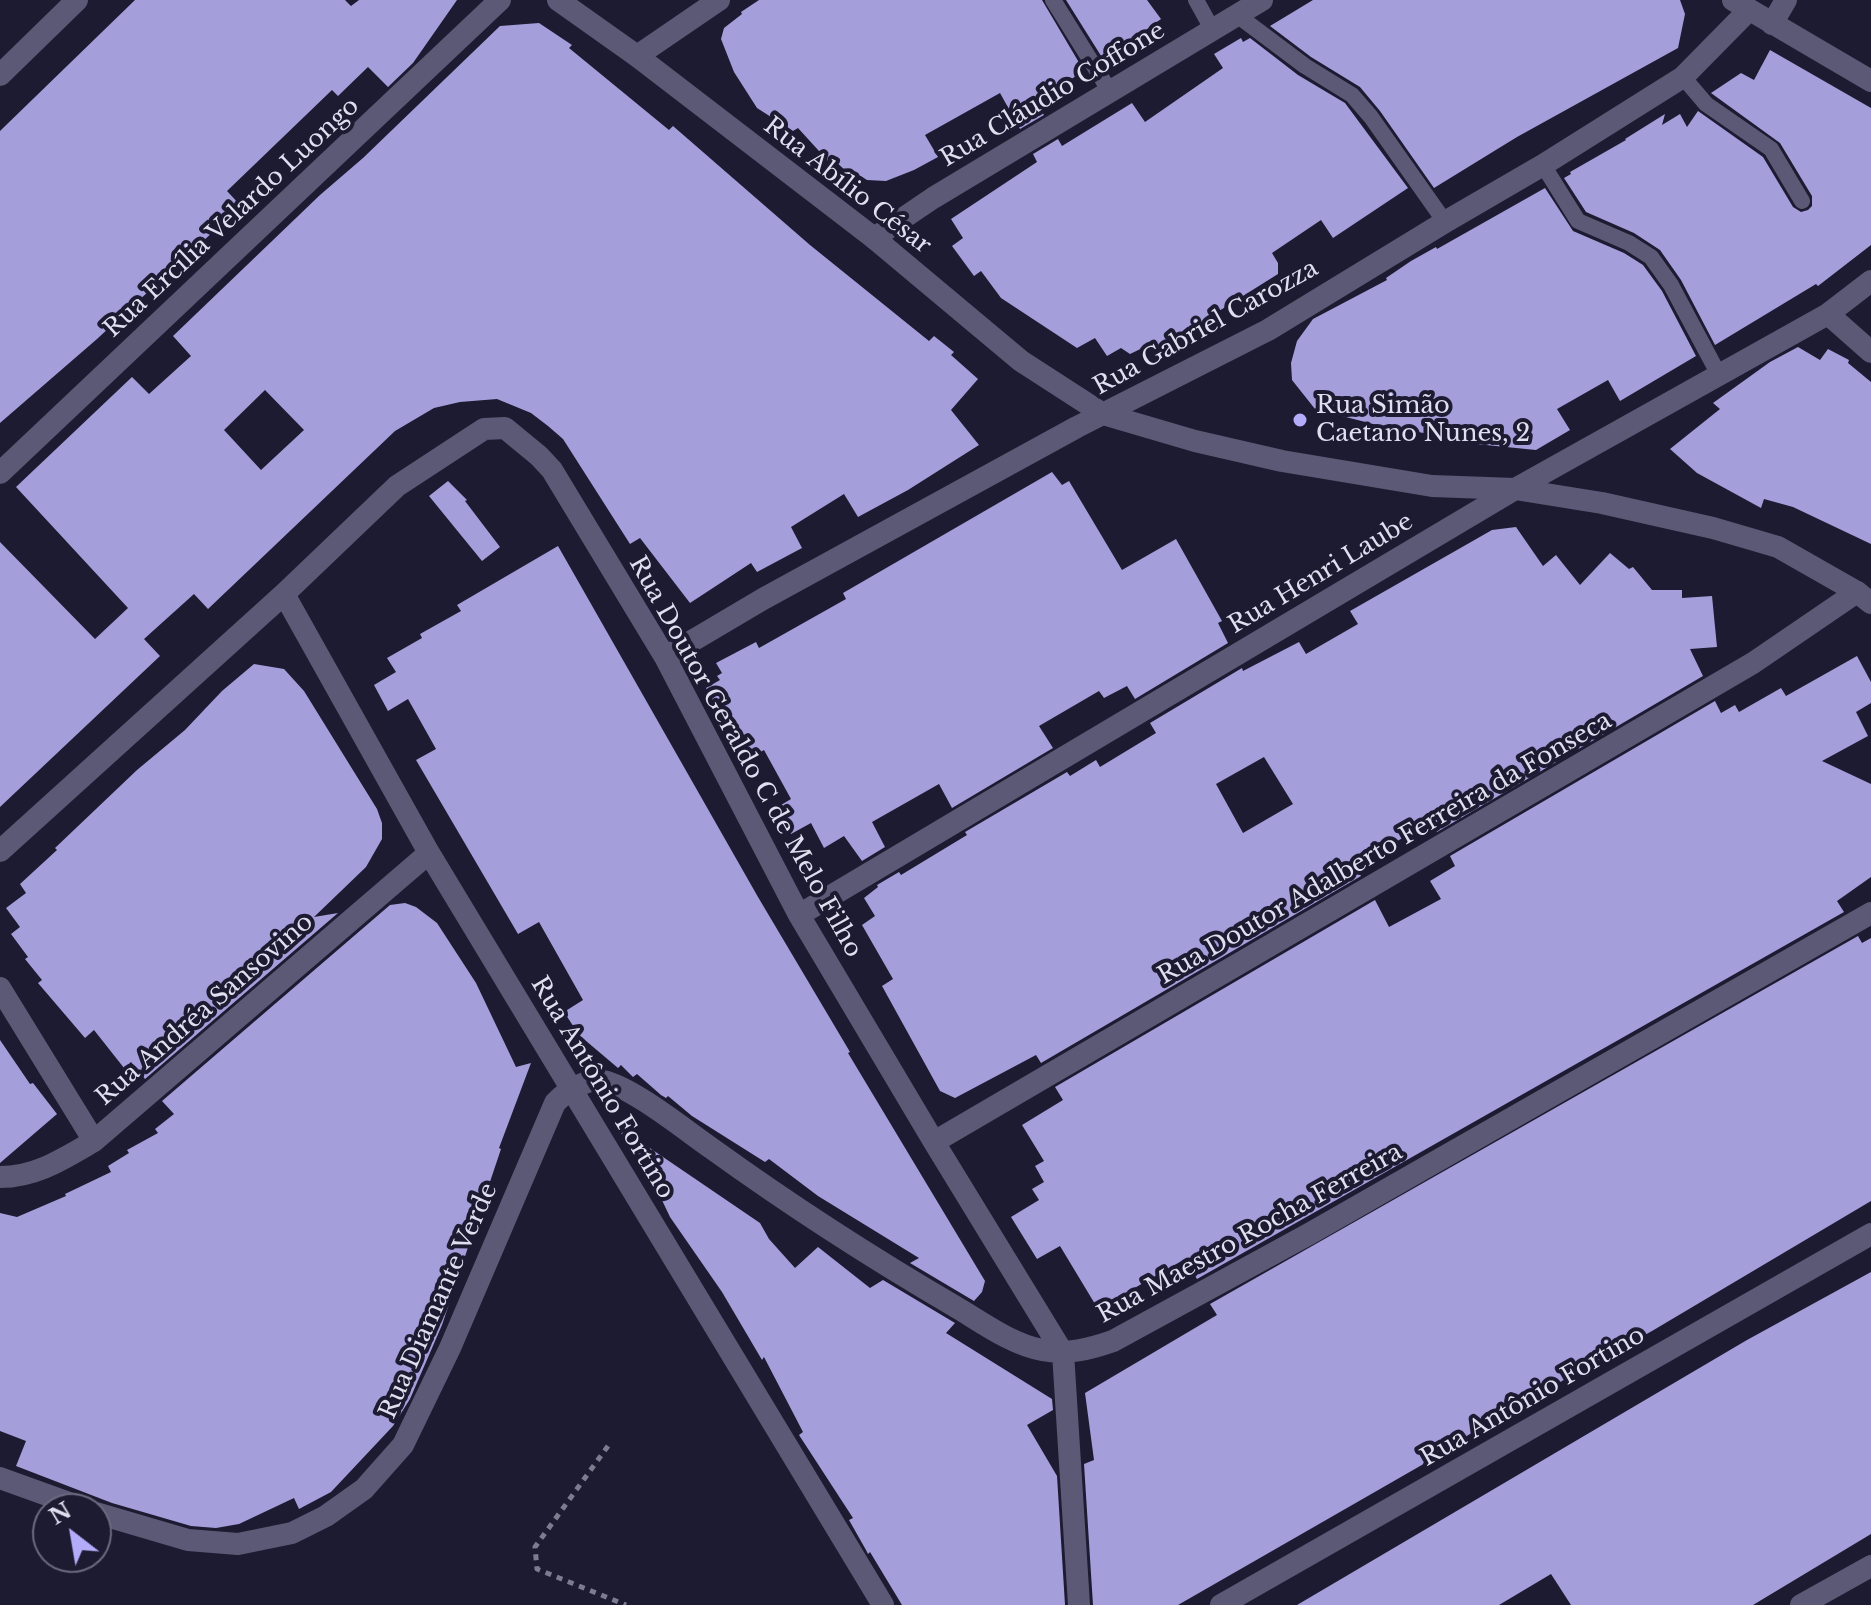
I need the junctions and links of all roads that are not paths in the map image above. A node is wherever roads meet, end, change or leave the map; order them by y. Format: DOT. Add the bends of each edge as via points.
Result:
graph roads {
  1 [pos="77,0"];
  2 [pos="500,0"];
  3 [pos="558,0"];
  4 [pos="719,0"];
  5 [pos="1053,0"];
  6 [pos="1196,0"];
  7 [pos="1262,0"];
  8 [pos="1786,0"];
  9 [pos="1741,5"];
  10 [pos="1237,15"];
  11 [pos="1772,24"];
  12 [pos="1212,29"];
  13 [pos="637,56"];
  14 [pos="0,75"];
  15 [pos="1683,77"];
  16 [pos="1871,81"];
  17 [pos="1109,90"];
  18 [pos="1543,165"];
  19 [pos="1802,201"];
  20 [pos="1445,222"];
  21 [pos="874,238"];
  22 [pos="1871,281"];
  23 [pos="1828,314"];
  24 [pos="1871,352"];
  25 [pos="1719,375"];
  26 [pos="1103,414"];
  27 [pos="0,473"];
  28 [pos="1515,489"];
  29 [pos="284,594"];
  30 [pos="1864,598"];
  31 [pos="665,657"];
  32 [pos="0,851"];
  33 [pos="429,853"];
  34 [pos="1871,913"];
  35 [pos="799,915"];
  36 [pos="0,988"];
  37 [pos="572,1090"];
  38 [pos="94,1141"];
  39 [pos="934,1142"];
  40 [pos="0,1177"];
  41 [pos="1871,1234"];
  42 [pos="1063,1353"];
  43 [pos="0,1478"];
  44 [pos="42,1493"];
  45 [pos="112,1518"];
  46 [pos="1871,1566"];
  47 [pos="883,1605"];
  48 [pos="1079,1605"];
  49 [pos="1221,1605"];
  50 [pos="1801,1605"];
  1 -- 14 [label="street"];
  2 -- 27 [label="street, Rua Ercília Velardo Luongo"];
  3 -- 13 [label="street, Rua Abílio César"];
  4 -- 13 [label="street"];
  5 -- 17 [label="lane"];
  6 -- 12 [label="lane"];
  7 -- 10 [label="street, Rua Cláudio Coffone"];
  8 -- 11 [label="street"];
  9 -- 11 [label="street"];
  9 -- 15 [label="street, Rua Gabriel Carozza"];
  10 -- 12 [label="street, Rua Cláudio Coffone"];
  10 -- 20 [label="lane" via="1352,95"];
  11 -- 16 [label="street"];
  12 -- 17 [label="street, Rua Cláudio Coffone"];
  13 -- 21 [label="street, Rua Abílio César"];
  15 -- 18 [label="street, Rua Gabriel Carozza"];
  15 -- 19 [label="lane" via="1706,104 1771,149"];
  17 -- 21 [label="street, Rua Cláudio Coffone"];
  18 -- 20 [label="street, Rua Gabriel Carozza"];
  18 -- 25 [label="lane" via="1578,221 1651,257"];
  20 -- 26 [label="street, Rua Gabriel Carozza" via="1268,330"];
  21 -- 26 [label="street, Rua Abílio César" via="1021,361"];
  22 -- 23 [label="street, Rua Henri Laube"];
  23 -- 24 [label="street"];
  23 -- 25 [label="street, Rua Henri Laube"];
  25 -- 28 [label="street, Rua Henri Laube"];
  26 -- 28 [label="street, Rua Abílio César" via="1282,461 1432,486"];
  26 -- 31 [label="street, Rua Gabriel Carozza"];
  28 -- 30 [label="street, Rua Abílio César" via="1602,503 1778,547"];
  28 -- 35 [label="street, Rua Henri Laube"];
  29 -- 31 [label="street, Rua Doutor Geraldo C de Melo Filho" via="397,486 484,429 505,428 552,470"];
  29 -- 32 [label="street, Rua Doutor Geraldo C de Melo Filho"];
  29 -- 33 [label="street, Rua Antônio Fortino"];
  30 -- 39 [label="street, Rua Doutor Adalberto Ferreira da Fonseca"];
  31 -- 35 [label="street, Rua Doutor Geraldo C de Melo Filho"];
  33 -- 37 [label="street, Rua Antônio Fortino"];
  33 -- 38 [label="street, Rua Andréa Sansovino"];
  34 -- 42 [label="street, Rua Maestro Rocha Ferreira" via="1141,1326 1090,1349"];
  35 -- 39 [label="street, Rua Doutor Geraldo C de Melo Filho"];
  36 -- 38 [label="street"];
  37 -- 42 [label="street, Rua Maestro Rocha Ferreira" via="602,1080 634,1096 772,1192 931,1292 1019,1344"];
  37 -- 45 [label="street, Rua Diamante Verde" via="546,1119 450,1348 403,1445 364,1489 292,1533 238,1544 188,1540"];
  37 -- 47 [label="street, Rua Antônio Fortino"];
  38 -- 40 [label="street, Rua Andréa Sansovino" via="47,1169"];
  39 -- 42 [label="street, Rua Doutor Geraldo C de Melo Filho"];
  41 -- 49 [label="street, Rua Antônio Fortino"];
  42 -- 48 [label="street, Rua Doutor Geraldo C de Melo Filho"];
  43 -- 44 [label="street"];
  46 -- 50 [label="street"];
}
